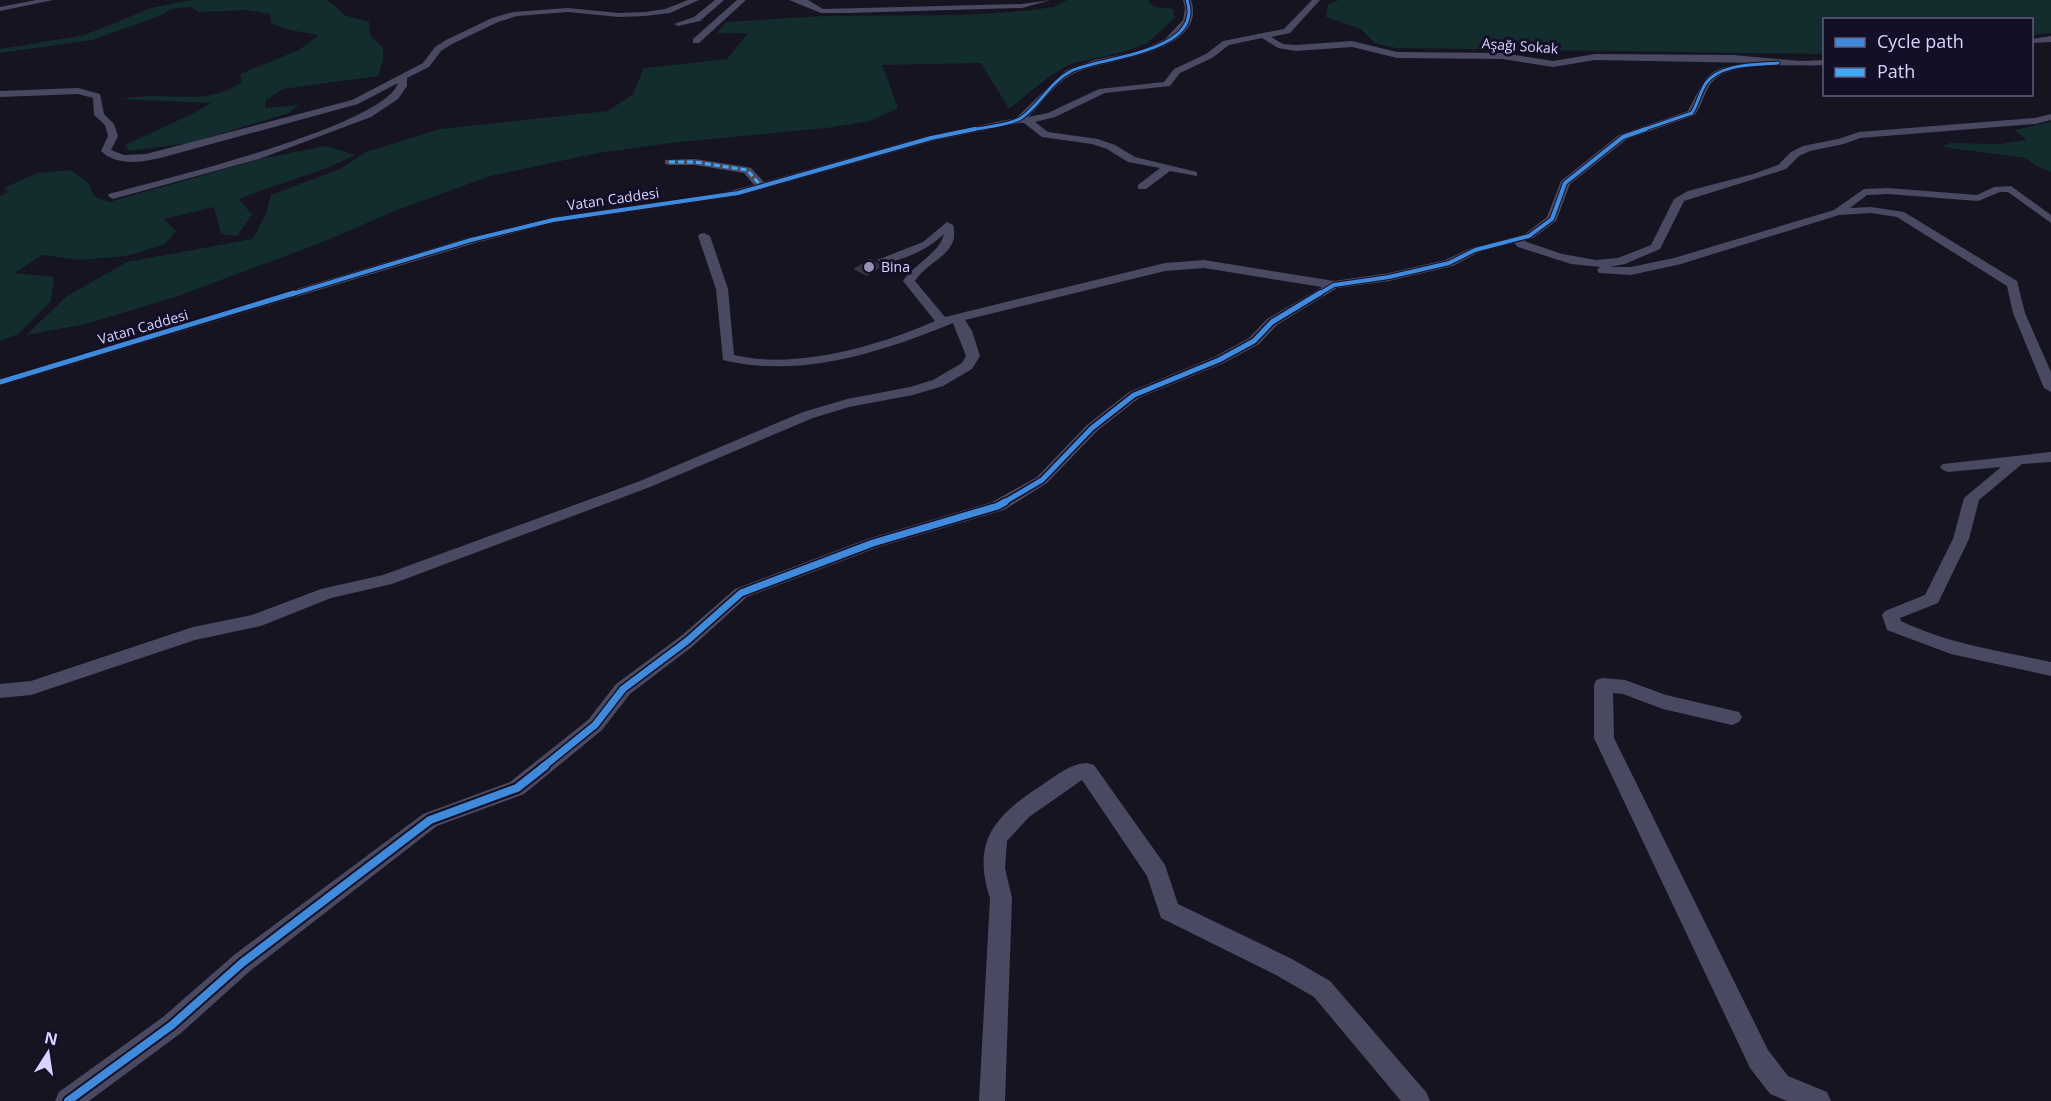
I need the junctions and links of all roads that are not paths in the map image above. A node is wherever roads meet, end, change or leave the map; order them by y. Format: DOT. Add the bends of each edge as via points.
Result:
graph roads {
  1 [pos="49,0"];
  2 [pos="695,0"];
  3 [pos="720,0"];
  4 [pos="742,0"];
  5 [pos="793,0"];
  6 [pos="1047,0"];
  7 [pos="1187,0"];
  8 [pos="1316,0"];
  9 [pos="0,9"];
  10 [pos="678,24"];
  11 [pos="1264,36"];
  12 [pos="2051,39"];
  13 [pos="696,41"];
  14 [pos="2033,41"];
  15 [pos="1823,62"];
  16 [pos="1778,63"];
  17 [pos="403,76"];
  18 [pos="0,94"];
  19 [pos="2051,117"];
  20 [pos="1023,120"];
  21 [pos="669,162"];
  22 [pos="1165,167"];
  23 [pos="1193,174"];
  24 [pos="762,187"];
  25 [pos="1142,187"];
  26 [pos="113,196"];
  27 [pos="1838,212"];
  28 [pos="2051,220"];
  29 [pos="704,237"];
  30 [pos="1517,240"];
  31 [pos="883,260"];
  32 [pos="1574,261"];
  33 [pos="1334,285"];
  34 [pos="950,320"];
  35 [pos="0,382"];
  36 [pos="2051,388"];
  37 [pos="2051,456"];
  38 [pos="2017,461"];
  39 [pos="1948,467"];
  40 [pos="2051,669"];
  41 [pos="0,691"];
  42 [pos="1732,717"];
  43 [pos="68,1101"];
  44 [pos="992,1101"];
  45 [pos="1418,1101"];
  46 [pos="1818,1101"];
  1 -- 9 [label="street"];
  2 -- 17 [label="street" via="667,11 645,14 568,10 516,14 449,42 426,65"];
  3 -- 10 [label="street" via="697,19"];
  4 -- 13 [label="street"];
  5 -- 6 [label="street" via="822,11 859,11 1022,6"];
  7 -- 20 [label="street, Vatan Caddesi" via="1186,23 1165,44 1071,71"];
  8 -- 11 [label="street" via="1287,31"];
  11 -- 16 [label="street, Aşağı Sokak" via="1281,46 1296,48 1352,44 1397,55 1502,56 1553,64 1595,57 1733,58"];
  11 -- 20 [label="street" via="1226,43 1177,71 1167,84 1108,90 1066,110"];
  12 -- 14 [label="street"];
  15 -- 16 [label="street, Aşağı Sokak"];
  16 -- 30 [label="street, Aşağı Sokak" via="1715,74 1706,82 1692,114 1623,137 1565,183 1552,219"];
  17 -- 18 [label="street" via="355,102 160,155 133,158 113,158 106,151 113,136 109,124 99,116 97,96 78,91"];
  17 -- 26 [label="street" via="395,97 369,115 255,157"];
  19 -- 32 [label="street" via="1858,135 1808,148 1782,166 1679,200 1656,247 1620,261"];
  20 -- 22 [label="street" via="1045,135 1094,141 1132,160"];
  20 -- 24 [label="street, Vatan Caddesi" via="931,138"];
  21 -- 24 [label="street" via="747,170"];
  22 -- 23 [label="street"];
  22 -- 25 [label="street" via="1165,171"];
  24 -- 35 [label="street, Vatan Caddesi" via="708,200 554,220 471,240"];
  27 -- 28 [label="street" via="1864,192 1978,198 1998,189 2011,189"];
  27 -- 32 [label="street" via="1631,271 1614,272"];
  27 -- 36 [label="street" via="1871,210 1900,214 2013,284 2019,313"];
  29 -- 34 [label="street" via="722,290 728,357 743,364 801,361 863,351 924,333"];
  30 -- 32 [label="street"];
  30 -- 33 [label="street" via="1475,250 1449,263"];
  31 -- 34 [label="street" via="927,244 947,225 947,245 919,266 909,281"];
  33 -- 34 [label="street" via="1204,264 1175,267"];
  33 -- 43 [label="street" via="1272,322 1254,341 1236,351 1134,394 1092,428 1041,480 998,506 873,543 741,593 687,641 623,689 595,724 517,788 430,820 242,963 172,1025"];
  34 -- 41 [label="street" via="965,331 973,356 967,366 938,382 808,415 645,484 386,580 327,593 255,621 194,634 31,688"];
  37 -- 38 [label="street"];
  38 -- 39 [label="street"];
  38 -- 40 [label="street" via="1972,498 1961,539 1932,598 1891,615 1893,625 1912,635 1956,649"];
  42 -- 46 [label="street" via="1663,702 1625,687 1603,685 1604,738 1759,1059 1779,1085"];
  44 -- 45 [label="street" via="1001,898 995,884 997,838 1017,815 1077,772 1087,771 1157,872 1169,911 1322,989"];
}
